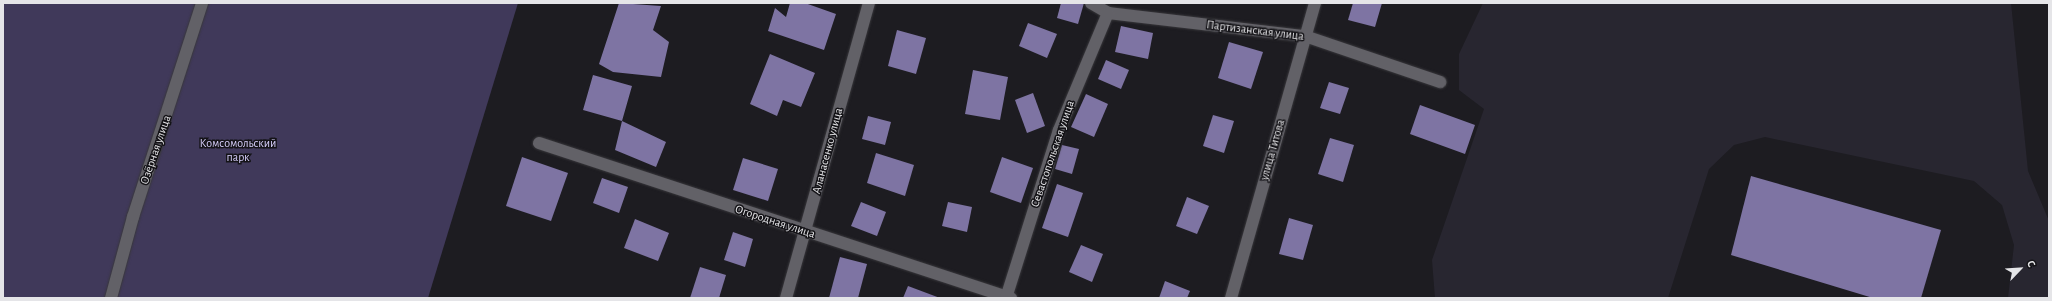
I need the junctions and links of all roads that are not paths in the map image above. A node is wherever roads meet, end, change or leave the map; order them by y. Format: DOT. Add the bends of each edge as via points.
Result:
graph roads {
  1 [pos="202,3"];
  2 [pos="869,3"];
  3 [pos="1091,3"];
  4 [pos="1314,3"];
  5 [pos="1108,13"];
  6 [pos="1305,36"];
  7 [pos="1440,82"];
  8 [pos="539,143"];
  9 [pos="806,232"];
  10 [pos="111,298"];
  11 [pos="786,298"];
  12 [pos="1008,298"];
  13 [pos="1231,298"];
  1 -- 10 [label="street, Озёрная улица" via="133,217"];
  2 -- 9 [label="street, Аланасенко улица"];
  3 -- 5 [label="street, Партизанская улица"];
  4 -- 6 [label="street, улица Титова"];
  5 -- 6 [label="street, Партизанская улица"];
  5 -- 12 [label="street, Севастопольская улица" via="1059,130"];
  6 -- 7 [label="street, Партизанская улица"];
  6 -- 13 [label="street, улица Титова"];
  8 -- 9 [label="street, Огородная улица"];
  9 -- 11 [label="street, Аланасенко улица"];
  9 -- 12 [label="street, Огородная улица"];
}
